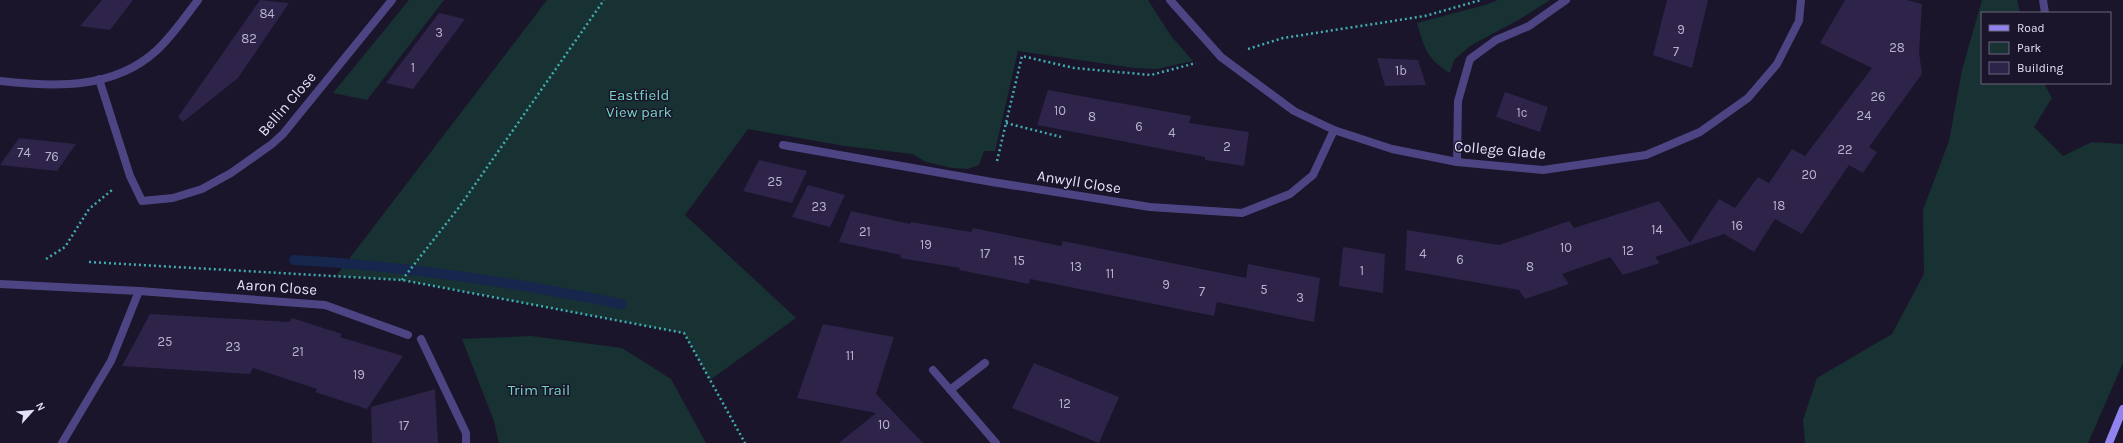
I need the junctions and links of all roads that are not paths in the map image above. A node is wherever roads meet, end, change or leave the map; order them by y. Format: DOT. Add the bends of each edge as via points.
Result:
graph roads {
  1 [pos="198,0"];
  2 [pos="392,0"];
  3 [pos="1170,0"];
  4 [pos="1566,0"];
  5 [pos="1801,0"];
  6 [pos="2043,0"];
  7 [pos="2045,12"];
  8 [pos="99,79"];
  9 [pos="0,81"];
  10 [pos="1334,130"];
  11 [pos="783,145"];
  12 [pos="1457,162"];
  13 [pos="0,284"];
  14 [pos="139,291"];
  15 [pos="408,335"];
  16 [pos="421,339"];
  17 [pos="985,363"];
  18 [pos="933,370"];
  19 [pos="950,390"];
  20 [pos="2123,409"];
  21 [pos="62,443"];
  22 [pos="466,443"];
  23 [pos="996,443"];
  24 [pos="2109,443"];
  1 -- 8 [label="street" via="163,42 140,62"];
  2 -- 8 [label="street, Bellin Close" via="283,134 263,152 215,182 174,198 142,201 130,176"];
  3 -- 10 [label="street, College Glade" via="1221,57 1294,111"];
  4 -- 12 [label="street" via="1529,26 1496,40 1470,59 1458,101"];
  5 -- 12 [label="street, College Glade" via="1799,21 1777,64 1748,98 1700,132 1646,155 1543,170"];
  6 -- 7 [label="street"];
  8 -- 9 [label="street" via="69,85 46,86"];
  10 -- 11 [label="street, Anwyll Close" via="1312,176 1290,194 1242,214 1150,207"];
  10 -- 12 [label="street, College Glade" via="1392,149"];
  13 -- 14 [label="street, Aaron Close"];
  14 -- 15 [label="street, Aaron Close" via="325,304"];
  14 -- 21 [label="street" via="111,361"];
  16 -- 22 [label="street" via="466,432"];
  17 -- 19 [label="street"];
  18 -- 19 [label="street"];
  19 -- 23 [label="street"];
  20 -- 24 [label="main road"];
}
